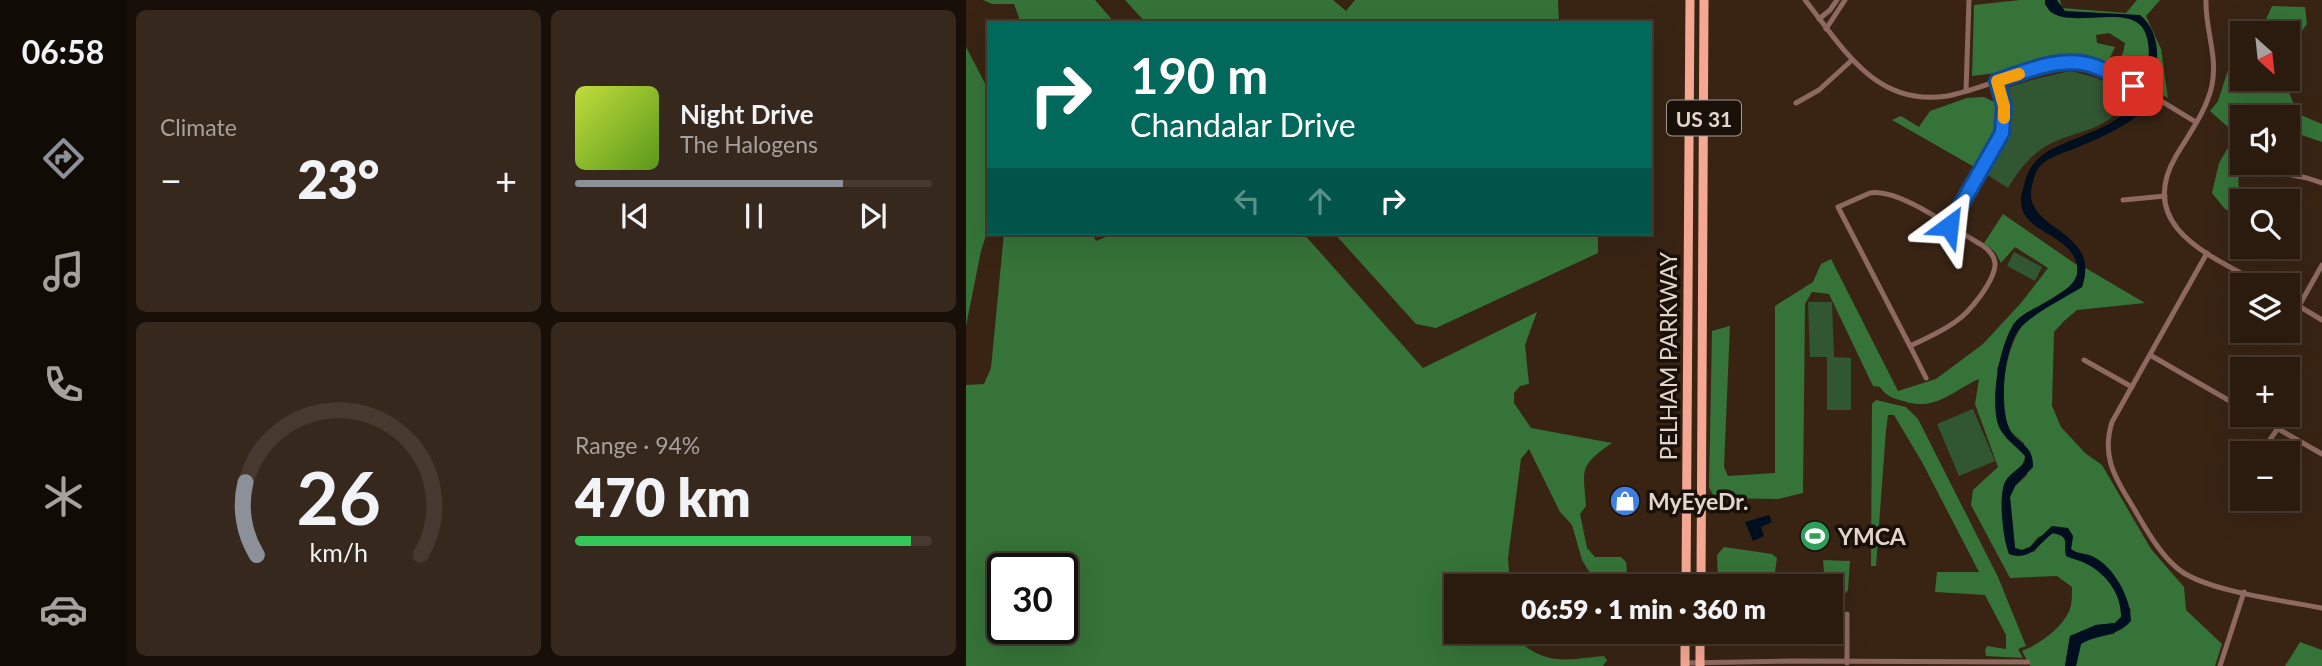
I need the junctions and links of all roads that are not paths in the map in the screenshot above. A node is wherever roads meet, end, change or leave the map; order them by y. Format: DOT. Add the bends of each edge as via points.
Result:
graph roads {
  1 [pos="1690,0"];
  2 [pos="1805,0"];
  3 [pos="1837,0"];
  4 [pos="1845,0"];
  5 [pos="1969,0"];
  6 [pos="2206,0"];
  7 [pos="1704,5"];
  8 [pos="1690,11"];
  9 [pos="1819,19"];
  10 [pos="1826,29"];
  11 [pos="1852,60"];
  12 [pos="1997,81"];
  13 [pos="1966,91"];
  14 [pos="1796,103"];
  15 [pos="2196,122"];
  16 [pos="1703,156"];
  17 [pos="1689,157"];
  18 [pos="2292,175"];
  19 [pos="2322,183"];
  20 [pos="2165,196"];
  21 [pos="2123,200"];
  22 [pos="1949,226"];
  23 [pos="1688,235"];
  24 [pos="1703,235"];
  25 [pos="2207,253"];
  26 [pos="2322,265"];
  27 [pos="2242,273"];
  28 [pos="2300,304"];
  29 [pos="2300,307"];
  30 [pos="2322,320"];
  31 [pos="1688,321"];
  32 [pos="1702,321"];
  33 [pos="1910,346"];
  34 [pos="2150,355"];
  35 [pos="2084,360"];
  36 [pos="1926,378"];
  37 [pos="2132,387"];
  38 [pos="2230,401"];
  39 [pos="2278,428"];
  40 [pos="2269,441"];
  41 [pos="2322,454"];
  42 [pos="1701,506"];
  43 [pos="1686,510"];
  44 [pos="1686,574"];
  45 [pos="1701,574"];
  46 [pos="2244,592"];
  47 [pos="2322,608"];
  48 [pos="1847,614"];
  49 [pos="1685,644"];
  50 [pos="1700,644"];
  51 [pos="2028,662"];
  52 [pos="1847,663"];
  53 [pos="1685,665"];
  54 [pos="1700,665"];
  55 [pos="2220,666"];
  1 -- 8 [label="main road, PELHAM PARKWAY / US 31"];
  2 -- 9 [label="street"];
  3 -- 9 [label="street"];
  4 -- 10 [label="street"];
  5 -- 13 [label="street"];
  6 -- 15 [label="street" via="2214,71"];
  7 -- 8 [label="main road"];
  7 -- 16 [label="main road, PELHAM PARKWAY / US 31"];
  8 -- 17 [label="main road, PELHAM PARKWAY / US 31"];
  9 -- 10 [label="street"];
  10 -- 11 [label="street"];
  11 -- 13 [label="street" via="1878,82 1901,92 1939,97"];
  11 -- 14 [label="street" via="1819,90"];
  12 -- 13 [label="street"];
  12 -- 15 [label="street" via="2075,62 2094,66"];
  12 -- 22 [label="street" via="2004,106 2002,133"];
  15 -- 20 [label="street" via="2168,172"];
  16 -- 17 [label="main road"];
  16 -- 24 [label="main road, PELHAM PARKWAY / US 31"];
  17 -- 23 [label="main road, PELHAM PARKWAY / US 31"];
  18 -- 19 [label="street"];
  20 -- 21 [label="street"];
  20 -- 25 [label="street" via="2176,228"];
  22 -- 33 [label="street" via="1987,248 1994,270 1964,315"];
  22 -- 33 [label="street" via="1885,193 1866,194 1838,207"];
  23 -- 24 [label="main road"];
  23 -- 31 [label="main road, PELHAM PARKWAY / US 31"];
  24 -- 32 [label="main road, PELHAM PARKWAY / US 31"];
  25 -- 27 [label="street"];
  25 -- 34 [label="street"];
  26 -- 28 [label="street"];
  29 -- 30 [label="street"];
  31 -- 32 [label="main road"];
  31 -- 43 [label="main road, PELHAM PARKWAY / US 31"];
  32 -- 42 [label="main road, PELHAM PARKWAY / US 31"];
  33 -- 36 [label="street"];
  34 -- 37 [label="street"];
  34 -- 38 [label="street"];
  35 -- 37 [label="street"];
  37 -- 46 [label="street" via="2108,437 2114,476 2159,548 2179,570 2213,586"];
  39 -- 40 [label="street"];
  39 -- 41 [label="street"];
  42 -- 43 [label="main road"];
  42 -- 45 [label="main road, PELHAM PARKWAY / US 31"];
  43 -- 44 [label="main road, PELHAM PARKWAY / US 31"];
  46 -- 47 [label="street"];
  46 -- 55 [label="street"];
  48 -- 52 [label="street"];
  49 -- 53 [label="main road"];
  50 -- 54 [label="main road"];
  51 -- 52 [label="street"];
  52 -- 54 [label="street" via="1718,661"];
  53 -- 54 [label="street"];
}
